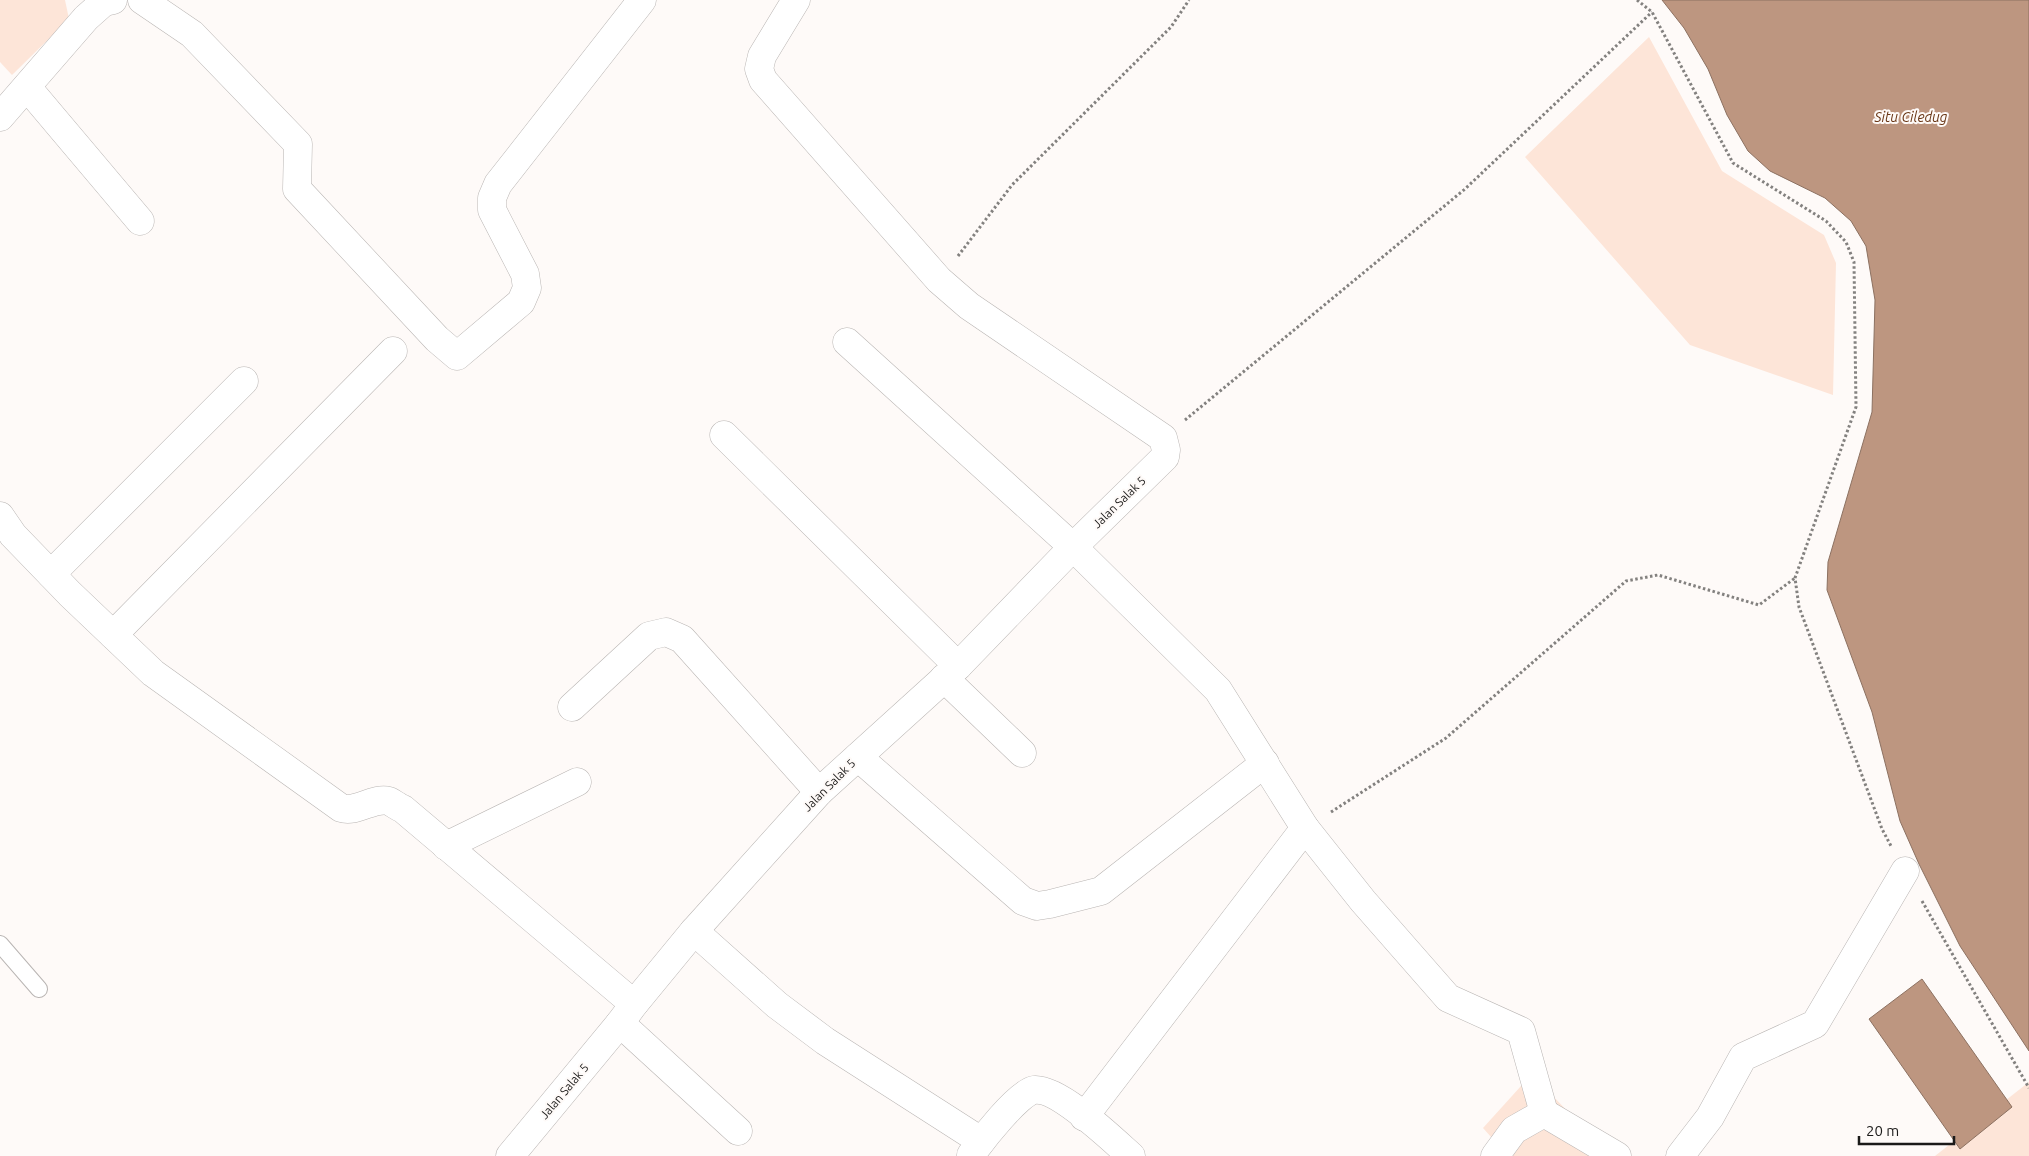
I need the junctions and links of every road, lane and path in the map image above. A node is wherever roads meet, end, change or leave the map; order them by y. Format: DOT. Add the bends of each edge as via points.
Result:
graph roads {
  1 [pos="113,0"];
  2 [pos="142,0"];
  3 [pos="642,0"];
  4 [pos="796,0"];
  5 [pos="1189,0"];
  6 [pos="1637,0"];
  7 [pos="1652,12"];
  8 [pos="27,87"];
  9 [pos="0,117"];
  10 [pos="140,221"];
  11 [pos="939,280"];
  12 [pos="847,342"];
  13 [pos="393,351"];
  14 [pos="244,380"];
  15 [pos="724,435"];
  16 [pos="1163,438"];
  17 [pos="0,516"];
  18 [pos="1072,547"];
  19 [pos="51,574"];
  20 [pos="1796,578"];
  21 [pos="113,635"];
  22 [pos="951,672"];
  23 [pos="572,707"];
  24 [pos="1022,753"];
  25 [pos="858,757"];
  26 [pos="1265,763"];
  27 [pos="577,782"];
  28 [pos="819,792"];
  29 [pos="1305,828"];
  30 [pos="446,846"];
  31 [pos="1905,871"];
  32 [pos="694,931"];
  33 [pos="0,944"];
  34 [pos="39,990"];
  35 [pos="627,1014"];
  36 [pos="2029,1088"];
  37 [pos="1544,1113"];
  38 [pos="1084,1117"];
  39 [pos="738,1131"];
  40 [pos="975,1148"];
  41 [pos="510,1156"];
  42 [pos="1131,1156"];
  43 [pos="1495,1156"];
  44 [pos="1617,1156"];
  45 [pos="1680,1156"];
  1 -- 8 [label="street" via="104,2 86,18"];
  2 -- 3 [label="street" via="192,34 298,144 297,189 456,356 521,302 527,288 524,274 492,210 492,198 498,184"];
  4 -- 11 [label="street" via="762,56 759,69 763,80"];
  5 -- 11 [label="path" via="1171,26 1012,185"];
  6 -- 7 [label="path"];
  7 -- 16 [label="path" via="1465,189"];
  7 -- 20 [label="path" via="1733,163 1826,221 1846,242 1854,262 1856,407"];
  8 -- 9 [label="street"];
  8 -- 10 [label="street"];
  11 -- 16 [label="street" via="969,306"];
  12 -- 18 [label="street"];
  13 -- 21 [label="street"];
  14 -- 19 [label="street"];
  15 -- 22 [label="street"];
  16 -- 18 [label="street, Jalan Salak 5" via="1165,457"];
  17 -- 19 [label="street" via="13,535"];
  18 -- 22 [label="street, Jalan Salak 5"];
  18 -- 26 [label="street" via="1218,690"];
  19 -- 21 [label="street"];
  20 -- 29 [label="path" via="1759,605 1658,575 1626,580 1446,738"];
  20 -- 31 [label="path" via="1799,607 1882,829"];
  21 -- 30 [label="street" via="153,673 341,808 348,810 388,801"];
  22 -- 24 [label="street"];
  22 -- 25 [label="street, Jalan Salak 5"];
  23 -- 28 [label="street" via="649,636 666,632 682,639"];
  25 -- 26 [label="street" via="1023,901 1037,906 1101,891"];
  25 -- 28 [label="street, Jalan Salak 5"];
  26 -- 29 [label="street"];
  27 -- 30 [label="street"];
  28 -- 32 [label="street, Jalan Salak 5"];
  29 -- 37 [label="street" via="1363,901 1448,998 1520,1031"];
  29 -- 38 [label="street"];
  30 -- 35 [label="street"];
  31 -- 36 [label="path"];
  31 -- 45 [label="street" via="1815,1024 1743,1057 1710,1117"];
  32 -- 35 [label="street, Jalan Salak 5"];
  32 -- 40 [label="street" via="777,1005"];
  33 -- 34 [label="lane"];
  35 -- 39 [label="street"];
  35 -- 41 [label="street, Jalan Salak 5"];
  37 -- 43 [label="street" via="1514,1130"];
  37 -- 44 [label="street"];
  38 -- 40 [label="street" via="1046,1091 1033,1090 1021,1096"];
  38 -- 42 [label="street"];
}
